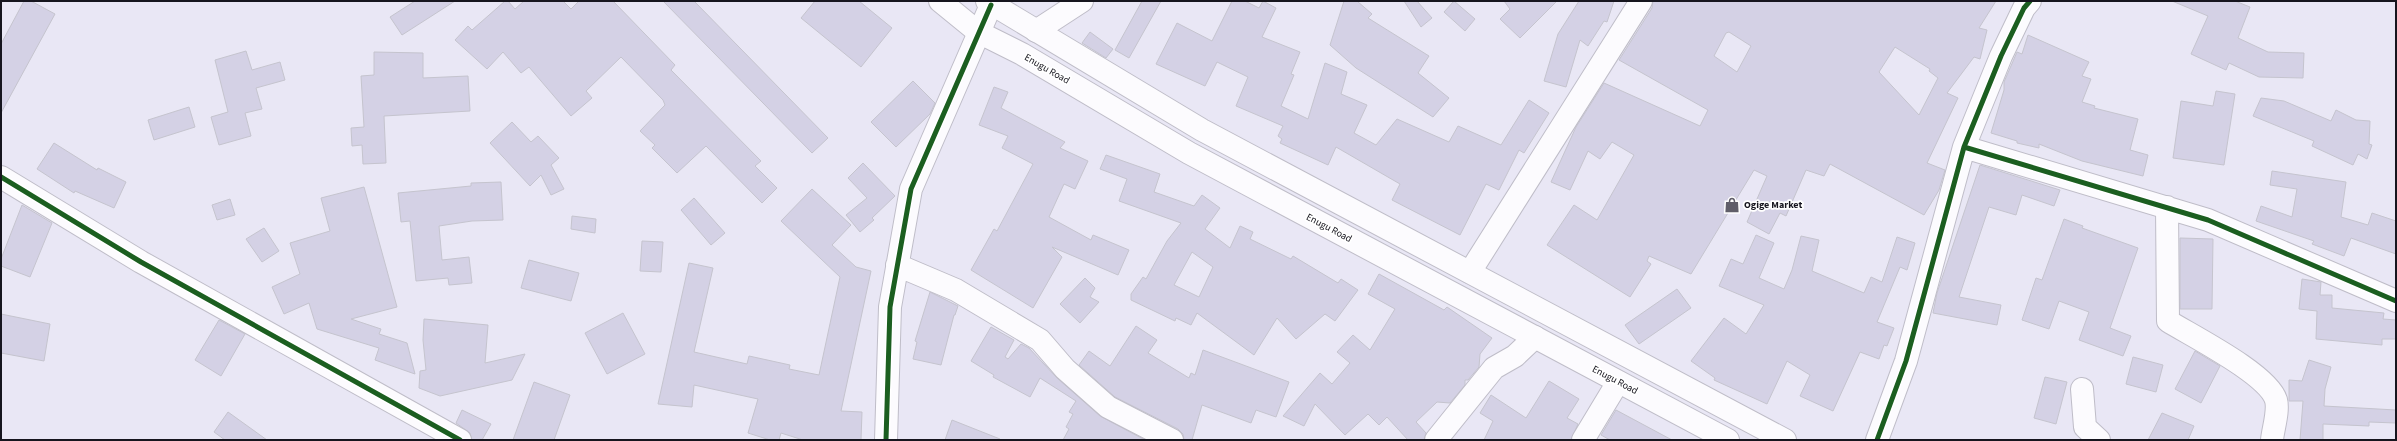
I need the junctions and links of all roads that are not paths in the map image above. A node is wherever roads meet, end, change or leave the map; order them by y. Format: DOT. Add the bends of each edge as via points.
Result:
graph roads {
  1 [pos="940,1"];
  2 [pos="1082,1"];
  3 [pos="1641,1"];
  4 [pos="2030,1"];
  5 [pos="989,3"];
  6 [pos="1036,31"];
  7 [pos="978,32"];
  8 [pos="1964,147"];
  9 [pos="1,177"];
  10 [pos="2167,207"];
  11 [pos="897,265"];
  12 [pos="1470,272"];
  13 [pos="2396,302"];
  14 [pos="1535,337"];
  15 [pos="1618,382"];
  16 [pos="2082,389"];
  17 [pos="460,440"];
  18 [pos="886,440"];
  19 [pos="1172,440"];
  20 [pos="1436,440"];
  21 [pos="1583,440"];
  22 [pos="1728,440"];
  23 [pos="1785,440"];
  24 [pos="1877,440"];
  25 [pos="2098,440"];
  26 [pos="2272,440"];
  1 -- 7 [label="street, Enugu Road"];
  2 -- 6 [label="street"];
  3 -- 12 [label="street"];
  4 -- 8 [label="street" via="2024,8 2001,56"];
  5 -- 6 [label="street"];
  5 -- 7 [label="street"];
  6 -- 12 [label="street" via="1202,130"];
  7 -- 11 [label="street" via="911,189"];
  7 -- 14 [label="street, Enugu Road" via="1022,54 1189,153"];
  8 -- 10 [label="street"];
  8 -- 24 [label="street" via="1906,361"];
  9 -- 17 [label="street" via="141,262"];
  10 -- 13 [label="street" via="2208,220"];
  10 -- 26 [label="street" via="2168,321 2252,372 2271,391 2276,401"];
  11 -- 18 [label="street" via="890,307"];
  11 -- 19 [label="street" via="956,290 1040,340 1065,369 1108,407"];
  12 -- 23 [label="street"];
  14 -- 15 [label="street, Enugu Road"];
  14 -- 20 [label="street" via="1515,356 1494,368"];
  15 -- 21 [label="street"];
  15 -- 22 [label="street, Enugu Road"];
  16 -- 25 [label="street" via="2085,427"];
}
